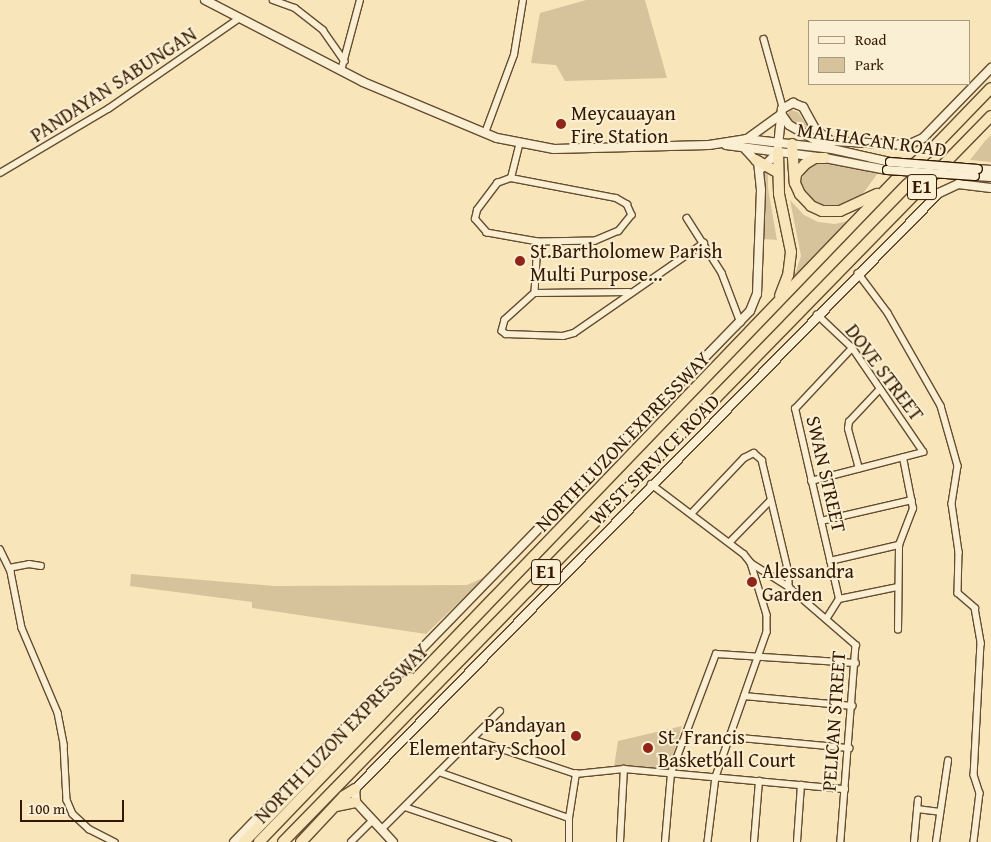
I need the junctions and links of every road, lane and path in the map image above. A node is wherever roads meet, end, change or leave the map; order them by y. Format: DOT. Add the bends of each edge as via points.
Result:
graph roads {
  1 [pos="205,0"];
  2 [pos="273,0"];
  3 [pos="299,0"];
  4 [pos="360,0"];
  5 [pos="523,0"];
  6 [pos="295,8"];
  7 [pos="240,18"];
  8 [pos="764,39"];
  9 [pos="345,61"];
  10 [pos="991,68"];
  11 [pos="341,71"];
  12 [pos="991,88"];
  13 [pos="782,110"];
  14 [pos="991,116"];
  15 [pos="991,126"];
  16 [pos="485,133"];
  17 [pos="746,139"];
  18 [pos="967,140"];
  19 [pos="520,143"];
  20 [pos="722,145"];
  21 [pos="778,147"];
  22 [pos="745,148"];
  23 [pos="792,149"];
  24 [pos="832,149"];
  25 [pos="825,158"];
  26 [pos="761,162"];
  27 [pos="888,166"];
  28 [pos="991,170"];
  29 [pos="777,172"];
  30 [pos="0,173"];
  31 [pos="977,173"];
  32 [pos="991,177"];
  33 [pos="512,178"];
  34 [pos="897,178"];
  35 [pos="795,183"];
  36 [pos="991,188"];
  37 [pos="687,218"];
  38 [pos="538,242"];
  39 [pos="704,243"];
  40 [pos="858,273"];
  41 [pos="629,292"];
  42 [pos="535,294"];
  43 [pos="774,307"];
  44 [pos="818,315"];
  45 [pos="741,323"];
  46 [pos="852,348"];
  47 [pos="880,389"];
  48 [pos="903,458"];
  49 [pos="858,469"];
  50 [pos="811,481"];
  51 [pos="651,484"];
  52 [pos="912,500"];
  53 [pos="770,501"];
  54 [pos="691,514"];
  55 [pos="821,521"];
  56 [pos="730,542"];
  57 [pos="899,545"];
  58 [pos="0,549"];
  59 [pos="830,561"];
  60 [pos="751,562"];
  61 [pos="41,566"];
  62 [pos="9,568"];
  63 [pos="789,587"];
  64 [pos="898,587"];
  65 [pos="839,600"];
  66 [pos="827,618"];
  67 [pos="898,630"];
  68 [pos="760,655"];
  69 [pos="432,663"];
  70 [pos="856,663"];
  71 [pos="744,696"];
  72 [pos="853,706"];
  73 [pos="500,711"];
  74 [pos="730,737"];
  75 [pos="472,739"];
  76 [pos="849,748"];
  77 [pos="948,761"];
  78 [pos="624,769"];
  79 [pos="439,772"];
  80 [pos="671,772"];
  81 [pos="576,774"];
  82 [pos="716,777"];
  83 [pos="759,781"];
  84 [pos="801,785"];
  85 [pos="356,789"];
  86 [pos="845,789"];
  87 [pos="918,800"];
  88 [pos="356,802"];
  89 [pos="335,806"];
  90 [pos="405,807"];
  91 [pos="917,810"];
  92 [pos="940,812"];
  93 [pos="569,818"];
  94 [pos="372,820"];
  95 [pos="381,830"];
  96 [pos="115,842"];
  97 [pos="234,842"];
  98 [pos="244,842"];
  99 [pos="259,842"];
  100 [pos="283,842"];
  101 [pos="301,842"];
  102 [pos="351,842"];
  103 [pos="393,842"];
  104 [pos="508,842"];
  105 [pos="570,842"];
  106 [pos="620,842"];
  107 [pos="665,842"];
  108 [pos="708,842"];
  109 [pos="754,842"];
  110 [pos="796,842"];
  111 [pos="841,842"];
  112 [pos="914,842"];
  113 [pos="936,842"];
  114 [pos="974,842"];
  1 -- 7 [label="main road"];
  2 -- 6 [label="street"];
  3 -- 6 [label="street"];
  4 -- 9 [label="street"];
  5 -- 16 [label="street" via="514,55"];
  6 -- 9 [label="street" via="323,30"];
  7 -- 11 [label="main road"];
  7 -- 30 [label="street, PANDAYAN SABUNGAN" via="108,110"];
  8 -- 13 [label="street"];
  9 -- 11 [label="street"];
  10 -- 13 [label="main road" via="923,138 908,145 831,140 816,130 801,105 790,103"];
  11 -- 16 [label="main road"];
  12 -- 34 [label="highway, NORTH LUZON EXPRESSWAY / E1" via="933,148"];
  13 -- 17 [label="main road" via="776,121"];
  13 -- 21 [label="main road"];
  13 -- 24 [label="main road" via="789,125"];
  14 -- 18 [label="highway, NORTH LUZON EXPRESSWAY / E1"];
  15 -- 18 [label="highway"];
  16 -- 19 [label="main road"];
  17 -- 20 [label="main road"];
  17 -- 21 [label="main road"];
  18 -- 100 [label="highway, NORTH LUZON EXPRESSWAY / E1"];
  19 -- 20 [label="main road" via="554,149"];
  19 -- 33 [label="street"];
  20 -- 22 [label="main road"];
  21 -- 22 [label="main road"];
  21 -- 23 [label="main road, MALHACAN ROAD"];
  21 -- 26 [label="main road"];
  21 -- 29 [label="highway"];
  22 -- 26 [label="main road"];
  23 -- 24 [label="main road, MALHACAN ROAD"];
  23 -- 25 [label="main road, MALHACAN ROAD"];
  23 -- 35 [label="highway"];
  24 -- 27 [label="main road, MALHACAN ROAD"];
  25 -- 27 [label="main road, MALHACAN ROAD"];
  25 -- 35 [label="highway" via="815,158 804,164 796,174"];
  26 -- 29 [label="highway"];
  26 -- 45 [label="main road" via="757,294"];
  27 -- 31 [label="main road, MALHACAN ROAD, bridge"];
  28 -- 31 [label="main road, MALHACAN ROAD"];
  29 -- 43 [label="highway" via="790,263 785,286"];
  31 -- 32 [label="main road, MALHACAN ROAD"];
  33 -- 38 [label="street" via="497,183 477,210 476,219 487,233"];
  33 -- 38 [label="street" via="616,198 632,209 630,219 619,231 595,241"];
  34 -- 35 [label="highway" via="868,200 836,212 818,210 808,204"];
  34 -- 43 [label="highway, NORTH LUZON EXPRESSWAY / E1"];
  36 -- 40 [label="main road, WEST SERVICE ROAD" via="961,184 945,188"];
  37 -- 39 [label="street"];
  38 -- 42 [label="street"];
  39 -- 41 [label="street"];
  39 -- 45 [label="street" via="722,272"];
  40 -- 44 [label="main road, WEST SERVICE ROAD"];
  40 -- 114 [label="street" via="892,321 941,406 958,466 952,504 959,552 958,593 975,608 981,642 974,775 980,792"];
  41 -- 42 [label="street"];
  41 -- 42 [label="street" via="574,333 563,336 503,333 505,320"];
  43 -- 69 [label="highway, NORTH LUZON EXPRESSWAY / E1"];
  44 -- 46 [label="street, DOVE STREET"];
  44 -- 51 [label="main road, WEST SERVICE ROAD"];
  45 -- 97 [label="main road"];
  46 -- 47 [label="street, DOVE STREET"];
  46 -- 50 [label="street, SWAN STREET" via="795,406"];
  47 -- 48 [label="street, DOVE STREET" via="923,452"];
  47 -- 49 [label="street" via="849,422"];
  48 -- 49 [label="street"];
  48 -- 52 [label="street"];
  49 -- 50 [label="street"];
  50 -- 55 [label="street, SWAN STREET"];
  51 -- 54 [label="street, PELICAN STREET"];
  51 -- 85 [label="main road, WEST SERVICE ROAD"];
  52 -- 55 [label="street"];
  52 -- 57 [label="street" via="913,509"];
  53 -- 54 [label="street" via="762,460 754,453 744,458"];
  53 -- 56 [label="street"];
  53 -- 63 [label="street" via="787,565"];
  54 -- 56 [label="street, PELICAN STREET"];
  55 -- 59 [label="street, SWAN STREET"];
  56 -- 60 [label="street, PELICAN STREET"];
  57 -- 59 [label="street"];
  57 -- 64 [label="street"];
  58 -- 62 [label="street"];
  59 -- 65 [label="street, SWAN STREET"];
  60 -- 63 [label="street, PELICAN STREET"];
  60 -- 68 [label="street" via="768,625"];
  61 -- 62 [label="street" via="30,564"];
  62 -- 96 [label="street" via="22,628 58,713 64,745 67,800 73,814 89,829"];
  63 -- 66 [label="street, PELICAN STREET"];
  64 -- 65 [label="street"];
  64 -- 67 [label="street"];
  65 -- 66 [label="street"];
  66 -- 70 [label="street, PELICAN STREET" via="854,641"];
  68 -- 70 [label="street"];
  68 -- 71 [label="street"];
  68 -- 80 [label="street" via="719,652 713,656"];
  69 -- 98 [label="highway" via="389,694"];
  69 -- 99 [label="highway, NORTH LUZON EXPRESSWAY / E1"];
  70 -- 72 [label="street, PELICAN STREET"];
  71 -- 72 [label="street"];
  71 -- 74 [label="street"];
  72 -- 76 [label="street, PELICAN STREET"];
  73 -- 75 [label="street"];
  74 -- 76 [label="street"];
  74 -- 82 [label="street"];
  75 -- 79 [label="street"];
  75 -- 81 [label="street"];
  76 -- 86 [label="street, PELICAN STREET"];
  77 -- 92 [label="street"];
  78 -- 80 [label="street"];
  78 -- 81 [label="street"];
  78 -- 106 [label="street"];
  79 -- 90 [label="street"];
  79 -- 93 [label="street"];
  80 -- 82 [label="street"];
  80 -- 107 [label="street"];
  81 -- 93 [label="street"];
  82 -- 83 [label="street"];
  82 -- 108 [label="street"];
  83 -- 84 [label="street"];
  83 -- 109 [label="street"];
  84 -- 86 [label="street"];
  84 -- 110 [label="street"];
  85 -- 88 [label="main road"];
  85 -- 89 [label="highway"];
  86 -- 111 [label="street, PELICAN STREET"];
  87 -- 91 [label="street"];
  88 -- 89 [label="highway"];
  88 -- 94 [label="main road"];
  89 -- 101 [label="highway"];
  90 -- 95 [label="street"];
  90 -- 104 [label="street"];
  91 -- 92 [label="street"];
  91 -- 112 [label="street"];
  92 -- 113 [label="street"];
  93 -- 105 [label="street"];
  94 -- 95 [label="main road"];
  94 -- 102 [label="street"];
  95 -- 103 [label="main road"];
}
